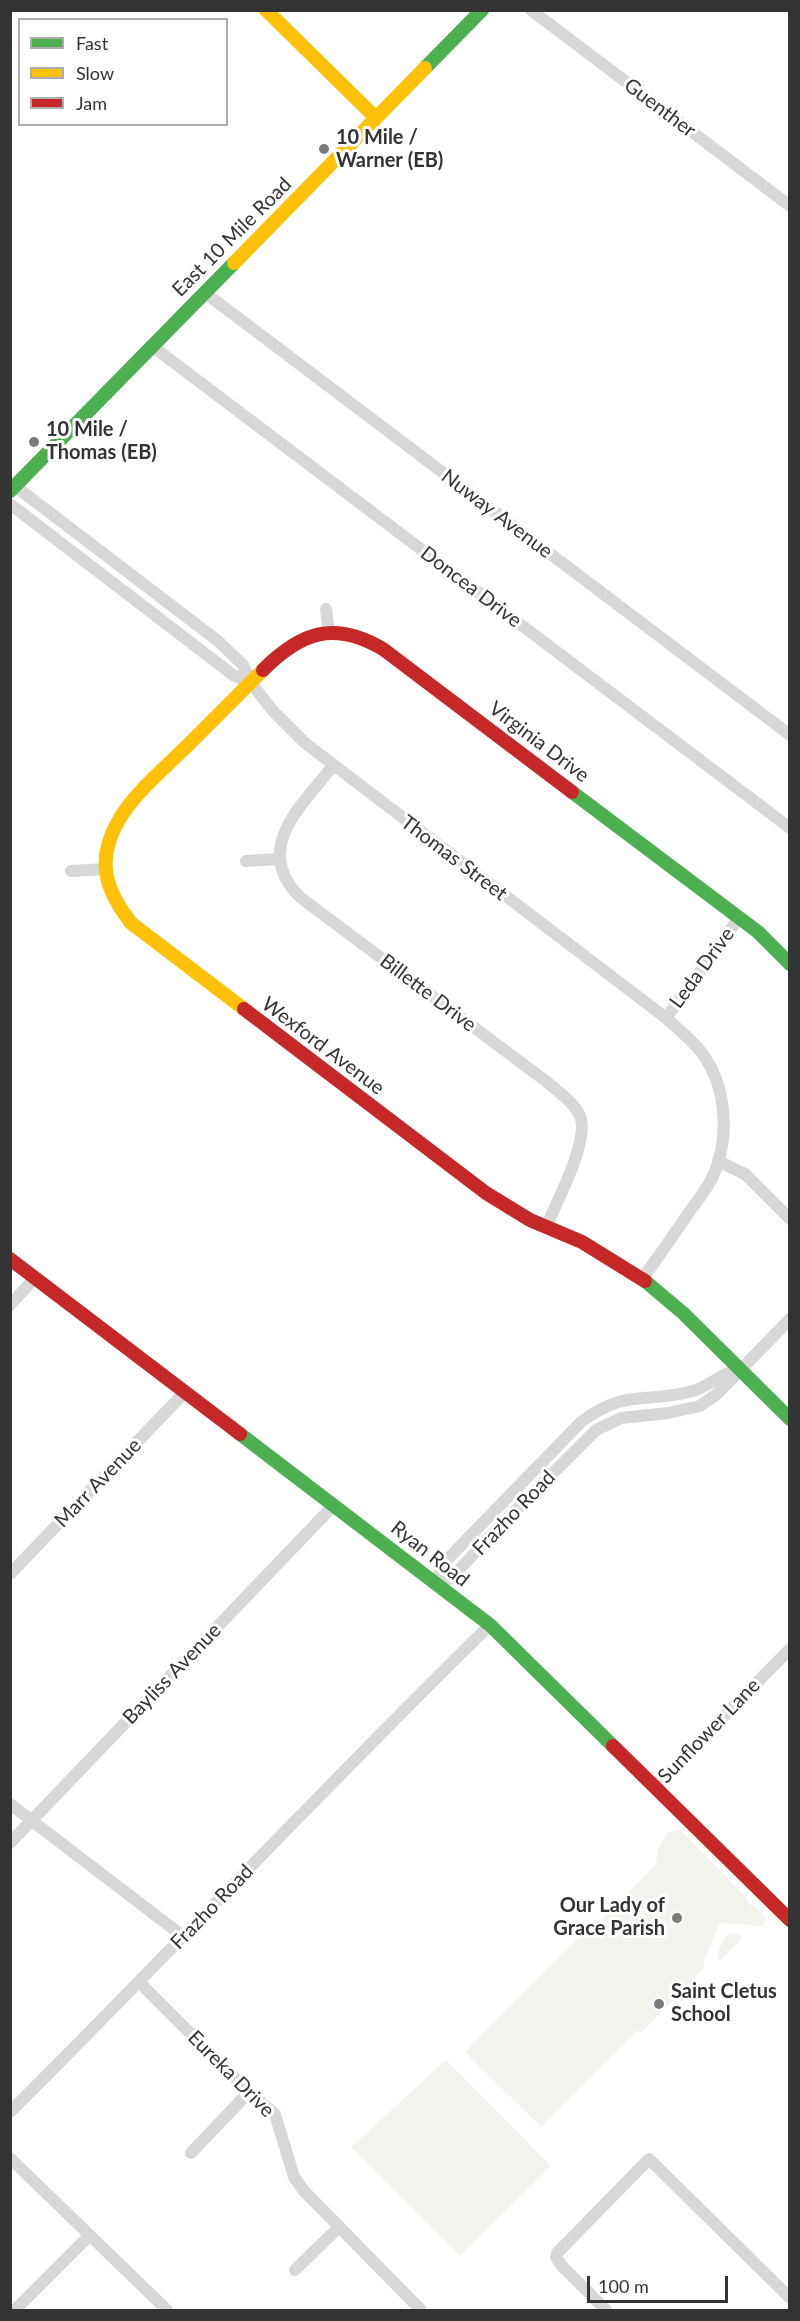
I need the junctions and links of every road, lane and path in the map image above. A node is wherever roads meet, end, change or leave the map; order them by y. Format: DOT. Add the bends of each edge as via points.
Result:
graph roads {
  1 [pos="266,10"];
  2 [pos="482,10"];
  3 [pos="531,10"];
  4 [pos="376,118"];
  5 [pos="789,206"];
  6 [pos="204,292"];
  7 [pos="152,346"];
  8 [pos="13,489"];
  9 [pos="10,504"];
  10 [pos="109,558"];
  11 [pos="100,573"];
  12 [pos="152,591"];
  13 [pos="141,604"];
  14 [pos="326,609"];
  15 [pos="329,632"];
  16 [pos="251,683"];
  17 [pos="789,735"];
  18 [pos="333,766"];
  19 [pos="789,828"];
  20 [pos="279,860"];
  21 [pos="246,861"];
  22 [pos="105,869"];
  23 [pos="71,871"];
  24 [pos="739,918"];
  25 [pos="789,964"];
  26 [pos="666,1018"];
  27 [pos="718,1161"];
  28 [pos="789,1219"];
  29 [pos="546,1227"];
  30 [pos="10,1259"];
  31 [pos="35,1278"];
  32 [pos="642,1279"];
  33 [pos="10,1305"];
  34 [pos="789,1319"];
  35 [pos="739,1370"];
  36 [pos="185,1392"];
  37 [pos="789,1419"];
  38 [pos="334,1505"];
  39 [pos="10,1574"];
  40 [pos="437,1583"];
  41 [pos="490,1625"];
  42 [pos="789,1649"];
  43 [pos="654,1787"];
  44 [pos="10,1804"];
  45 [pos="32,1820"];
  46 [pos="10,1843"];
  47 [pos="789,1920"];
  48 [pos="184,1937"];
  49 [pos="139,1982"];
  50 [pos="249,2092"];
  51 [pos="10,2112"];
  52 [pos="191,2153"];
  53 [pos="10,2158"];
  54 [pos="338,2228"];
  55 [pos="89,2236"];
  56 [pos="295,2270"];
  57 [pos="789,2298"];
  58 [pos="15,2310"];
  59 [pos="167,2310"];
  60 [pos="421,2310"];
  61 [pos="606,2310"];
  1 -- 4 [label="street"];
  2 -- 4 [label="street, East 10 Mile Road"];
  3 -- 5 [label="street, Guenther"];
  4 -- 6 [label="street, East 10 Mile Road"];
  6 -- 7 [label="street, East 10 Mile Road"];
  6 -- 17 [label="street, Nuway Avenue"];
  7 -- 8 [label="street, East 10 Mile Road"];
  7 -- 19 [label="street, Doncea Drive"];
  8 -- 10 [label="street"];
  9 -- 11 [label="street, Thomas Street"];
  10 -- 11 [label="street"];
  10 -- 12 [label="street"];
  11 -- 13 [label="street, Thomas Street"];
  12 -- 13 [label="street"];
  12 -- 16 [label="street" via="218,640 243,665"];
  13 -- 16 [label="street, Thomas Street" via="233,675"];
  14 -- 15 [label="street"];
  15 -- 16 [label="street, Virginia Drive" via="313,635 282,651"];
  15 -- 24 [label="street, Virginia Drive" via="359,635 383,649"];
  16 -- 18 [label="street, Thomas Street" via="292,730"];
  16 -- 22 [label="street, Wexford Avenue" via="122,813 112,830"];
  18 -- 20 [label="street" via="289,822 280,843"];
  18 -- 26 [label="street, Thomas Street"];
  20 -- 21 [label="street"];
  20 -- 29 [label="street, Billette Drive" via="284,875 302,898 547,1082 576,1110 582,1124 580,1145"];
  22 -- 23 [label="street"];
  22 -- 29 [label="street, Wexford Avenue" via="118,908 153,941 486,1193"];
  24 -- 25 [label="street, Virginia Drive"];
  24 -- 26 [label="street, Leda Drive"];
  26 -- 27 [label="street, Thomas Street" via="703,1054 719,1088 724,1123"];
  27 -- 28 [label="street" via="745,1174"];
  27 -- 32 [label="street, Thomas Street" via="713,1177"];
  29 -- 32 [label="street, Wexford Avenue" via="582,1242"];
  30 -- 31 [label="street, Ryan Road"];
  31 -- 33 [label="street"];
  31 -- 36 [label="street, Ryan Road"];
  32 -- 35 [label="street, Wexford Avenue" via="683,1313"];
  34 -- 35 [label="street, Frazho Road"];
  35 -- 37 [label="street, Wexford Avenue"];
  35 -- 40 [label="street, Frazho Road" via="700,1406 621,1418 596,1430 452,1578"];
  35 -- 40 [label="street, Frazho Road" via="724,1373 693,1391 622,1400 593,1413 441,1566"];
  36 -- 38 [label="street, Ryan Road"];
  36 -- 39 [label="street, Marr Avenue"];
  38 -- 40 [label="street, Ryan Road"];
  38 -- 45 [label="street, Bayliss Avenue"];
  40 -- 41 [label="street, Ryan Road"];
  41 -- 43 [label="street, Ryan Road"];
  41 -- 48 [label="street, Frazho Road"];
  42 -- 43 [label="street, Sunflower Lane"];
  43 -- 47 [label="street, Ryan Road"];
  44 -- 45 [label="street"];
  45 -- 46 [label="street, Bayliss Avenue"];
  45 -- 48 [label="street"];
  48 -- 49 [label="street, Frazho Road"];
  49 -- 50 [label="street, Eureka Drive"];
  49 -- 51 [label="street, Frazho Road"];
  50 -- 52 [label="street"];
  50 -- 54 [label="street, Eureka Drive" via="275,2114 294,2177"];
  53 -- 55 [label="street"];
  54 -- 56 [label="street"];
  54 -- 60 [label="street, Eureka Drive"];
  55 -- 58 [label="street"];
  55 -- 59 [label="street"];
  57 -- 61 [label="street" via="649,2159 560,2247 556,2257"];
}
